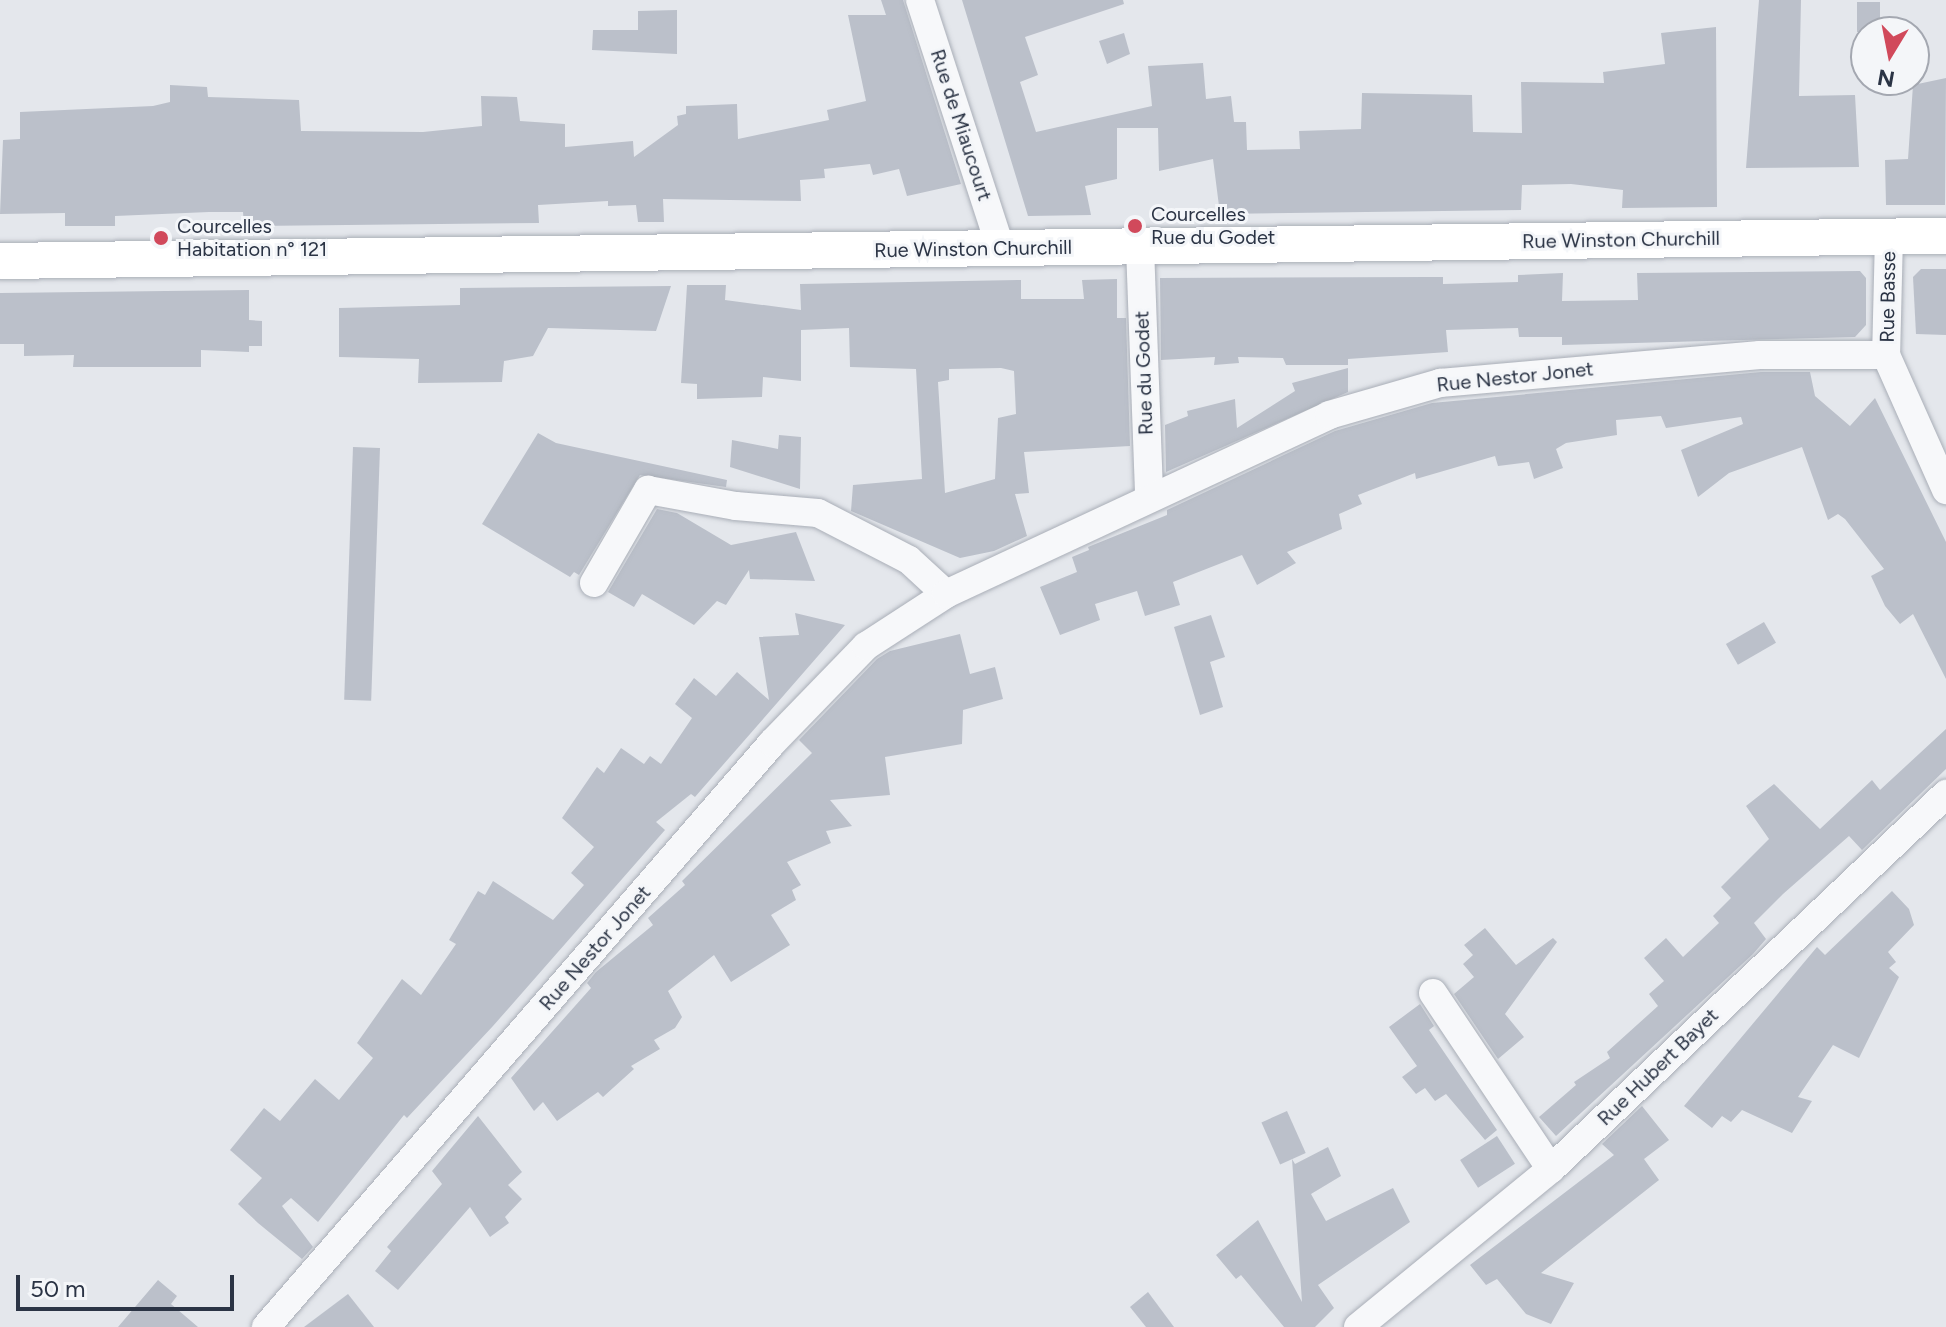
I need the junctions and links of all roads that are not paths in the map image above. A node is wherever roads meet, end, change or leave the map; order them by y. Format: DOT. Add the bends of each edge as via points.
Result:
graph roads {
  1 [pos="920,0"];
  2 [pos="1889,236"];
  3 [pos="1946,236"];
  4 [pos="1140,247"];
  5 [pos="1001,249"];
  6 [pos="0,261"];
  7 [pos="1886,355"];
  8 [pos="1946,490"];
  9 [pos="1149,498"];
  10 [pos="594,583"];
  11 [pos="946,594"];
  12 [pos="1946,794"];
  13 [pos="1433,993"];
  14 [pos="1551,1169"];
  15 [pos="266,1327"];
  16 [pos="1358,1327"];
  1 -- 5 [label="street, Rue de Miaucourt"];
  2 -- 3 [label="main road, Rue Winston Churchill"];
  2 -- 4 [label="main road, Rue Winston Churchill"];
  2 -- 7 [label="street, Rue Basse"];
  4 -- 5 [label="main road, Rue Winston Churchill"];
  4 -- 9 [label="street, Rue du Godet"];
  5 -- 6 [label="main road, Rue Winston Churchill"];
  7 -- 8 [label="street, Rue Basse"];
  7 -- 9 [label="street, Rue Nestor Jonet" via="1760,355 1440,383 1329,415"];
  9 -- 11 [label="street, Rue Nestor Jonet"];
  10 -- 11 [label="street" via="648,490 736,506 818,513 909,560"];
  11 -- 15 [label="street, Rue Nestor Jonet" via="866,646 772,743"];
  12 -- 14 [label="street, Rue Hubert Bayet"];
  13 -- 14 [label="street"];
  14 -- 16 [label="street, Rue Hubert Bayet"];
}
